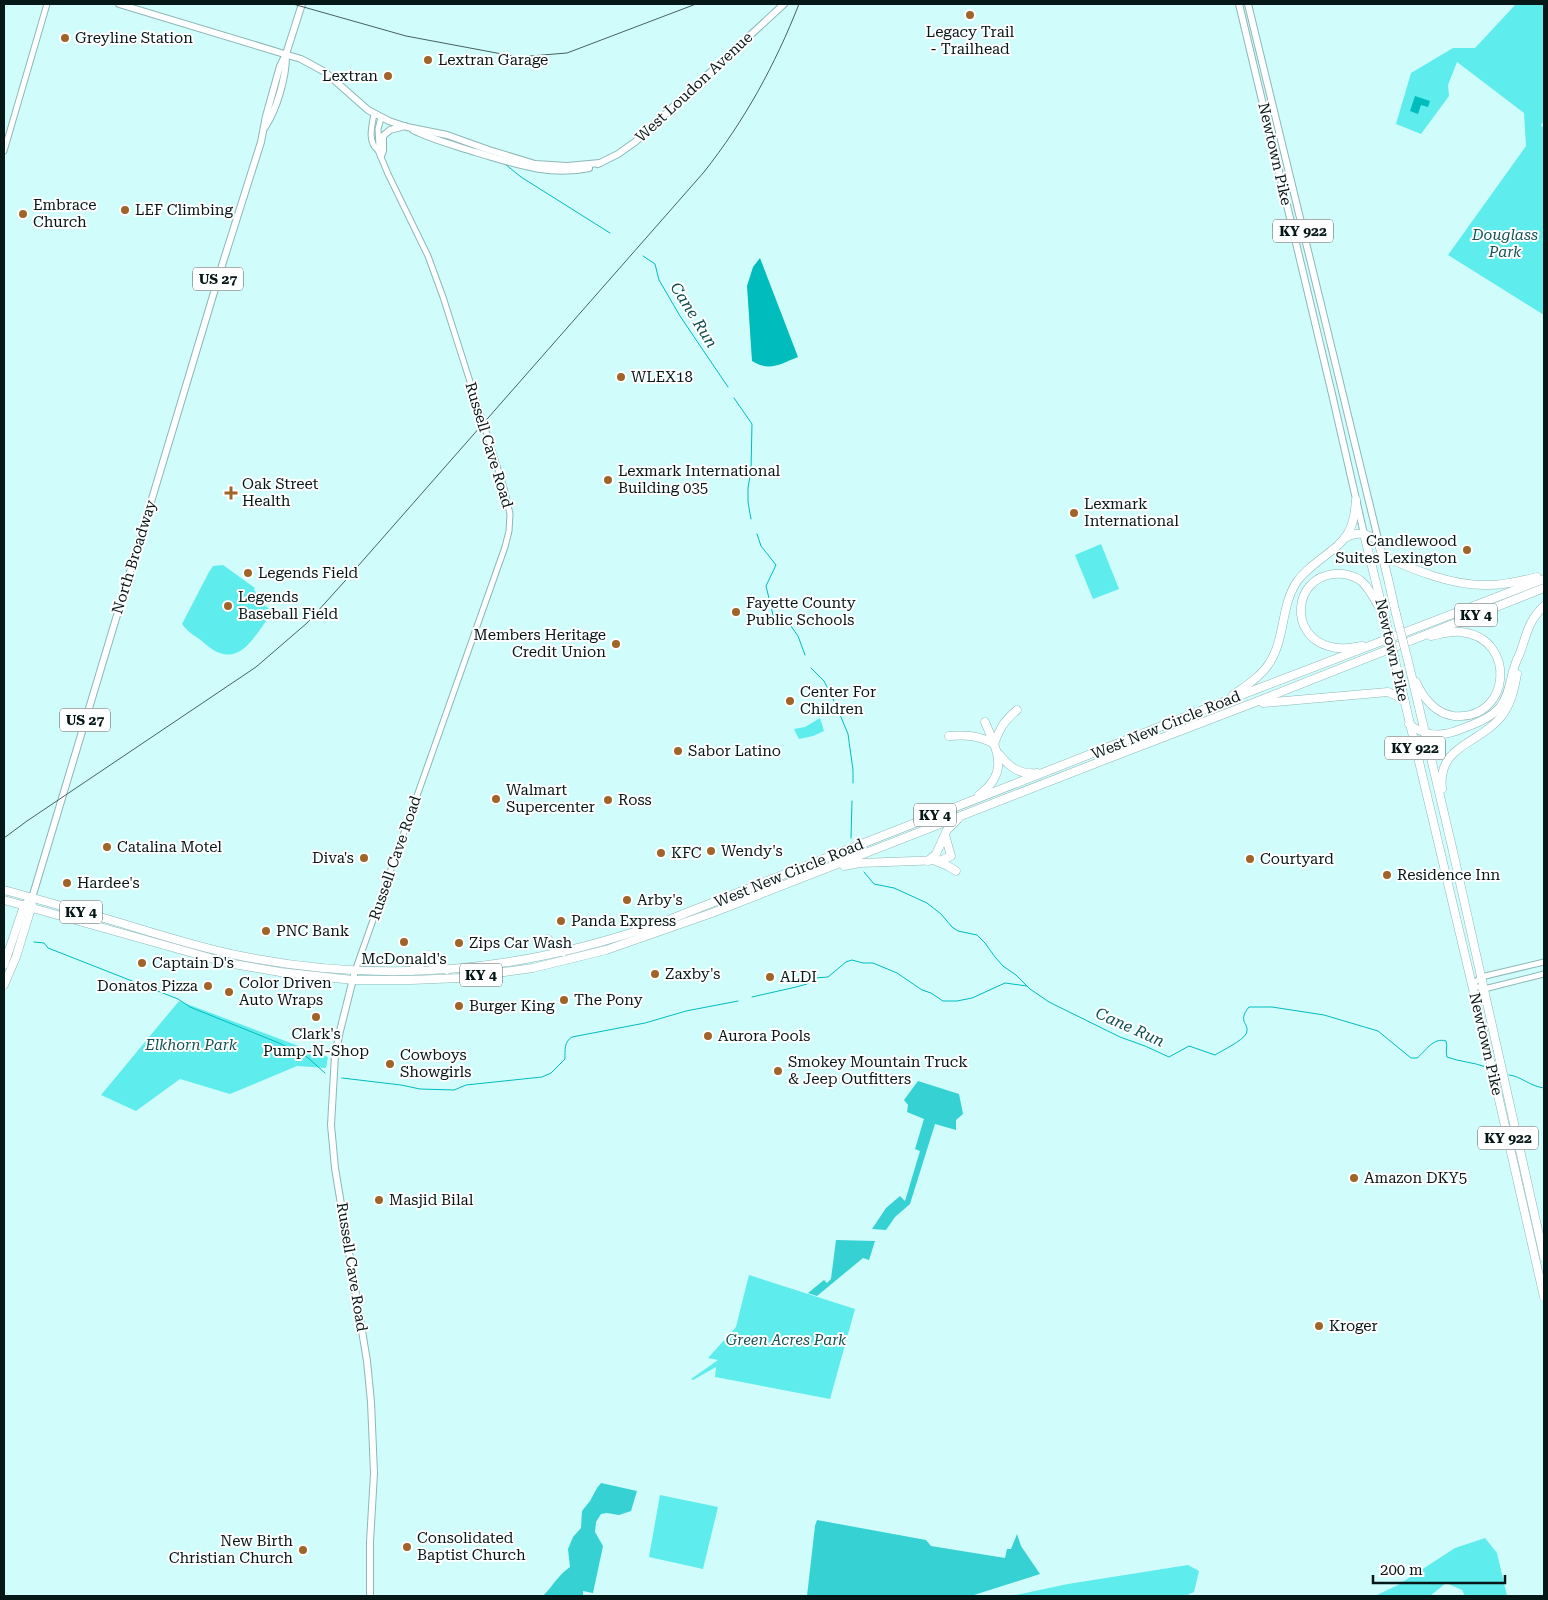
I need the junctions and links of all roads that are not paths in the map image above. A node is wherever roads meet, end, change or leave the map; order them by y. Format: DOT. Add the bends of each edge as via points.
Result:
graph roads {
  1 [pos="47,4"];
  2 [pos="120,4"];
  3 [pos="302,4"];
  4 [pos="784,4"];
  5 [pos="1238,4"];
  6 [pos="1248,4"];
  7 [pos="286,54"];
  8 [pos="374,114"];
  9 [pos="381,118"];
  10 [pos="406,127"];
  11 [pos="4,151"];
  12 [pos="379,153"];
  13 [pos="1286,159"];
  14 [pos="1276,160"];
  15 [pos="1297,207"];
  16 [pos="1288,210"];
  17 [pos="1356,500"];
  18 [pos="1364,534"];
  19 [pos="1343,539"];
  20 [pos="1379,543"];
  21 [pos="1382,555"];
  22 [pos="1544,577"];
  23 [pos="1544,588"];
  24 [pos="1544,606"];
  25 [pos="1385,618"];
  26 [pos="1381,642"];
  27 [pos="1407,642"];
  28 [pos="1519,655"];
  29 [pos="1409,665"];
  30 [pos="1223,702"];
  31 [pos="1405,702"];
  32 [pos="1253,703"];
  33 [pos="1017,710"];
  34 [pos="985,722"];
  35 [pos="1409,724"];
  36 [pos="1425,734"];
  37 [pos="949,736"];
  38 [pos="994,744"];
  39 [pos="997,752"];
  40 [pos="1010,767"];
  41 [pos="1050,771"];
  42 [pos="997,772"];
  43 [pos="972,801"];
  44 [pos="962,815"];
  45 [pos="1446,823"];
  46 [pos="945,835"];
  47 [pos="932,861"];
  48 [pos="824,870"];
  49 [pos="956,872"];
  50 [pos="4,890"];
  51 [pos="32,898"];
  52 [pos="4,900"];
  53 [pos="28,907"];
  54 [pos="563,952"];
  55 [pos="542,957"];
  56 [pos="1544,962"];
  57 [pos="4,965"];
  58 [pos="448,970"];
  59 [pos="355,971"];
  60 [pos="411,971"];
  61 [pos="1544,974"];
  62 [pos="1481,977"];
  63 [pos="353,980"];
  64 [pos="4,985"];
  65 [pos="1472,985"];
  66 [pos="1484,989"];
  67 [pos="1526,1216"];
  68 [pos="1540,1238"];
  69 [pos="1544,1257"];
  70 [pos="1544,1297"];
  71 [pos="370,1596"];
  1 -- 11 [label="street"];
  2 -- 7 [label="main road, West Loudon Avenue"];
  3 -- 7 [label="main road, North Broadway / US 27"];
  4 -- 10 [label="main road, West Loudon Avenue" via="635,142 590,167 556,172 534,169 444,143"];
  5 -- 14 [label="main road, Newtown Pike / KY 922"];
  6 -- 13 [label="main road, Newtown Pike / KY 922"];
  7 -- 8 [label="main road, West Loudon Avenue" via="325,72"];
  7 -- 51 [label="main road, North Broadway / US 27" via="286,67 272,116 265,128"];
  8 -- 9 [label="main road, West Loudon Avenue"];
  8 -- 12 [label="street, Russell Cave Road" via="371,134"];
  9 -- 10 [label="main road, West Loudon Avenue"];
  9 -- 12 [label="street, Russell Cave Road"];
  10 -- 12 [label="main road" via="390,130 383,136 383,151"];
  12 -- 59 [label="street, Russell Cave Road" via="421,241 443,297 504,488 510,523 476,631"];
  13 -- 14 [label="main road"];
  13 -- 15 [label="main road, Newtown Pike / KY 922"];
  14 -- 16 [label="main road, Newtown Pike / KY 922"];
  15 -- 16 [label="main road"];
  15 -- 20 [label="main road, Newtown Pike / KY 922"];
  16 -- 17 [label="main road, Newtown Pike / KY 922"];
  17 -- 18 [label="main road, Newtown Pike / KY 922"];
  17 -- 19 [label="highway" via="1352,525"];
  18 -- 19 [label="highway" via="1353,534"];
  18 -- 20 [label="highway"];
  18 -- 25 [label="highway, Newtown Pike / KY 922"];
  19 -- 30 [label="highway" via="1302,575 1293,588 1270,662 1254,681"];
  20 -- 21 [label="highway, Newtown Pike / KY 922"];
  21 -- 22 [label="highway" via="1451,581 1475,585"];
  21 -- 29 [label="highway, Newtown Pike / KY 922, bridge"];
  22 -- 26 [label="highway, West New Circle Road / KY 4"];
  23 -- 27 [label="highway, West New Circle Road / KY 4"];
  24 -- 28 [label="highway" via="1528,628"];
  25 -- 26 [label="highway" via="1361,581 1348,575 1332,574 1316,580 1304,594 1301,619 1308,634 1320,644 1342,648"];
  25 -- 31 [label="highway, Newtown Pike / KY 922, bridge"];
  26 -- 30 [label="highway, West New Circle Road / KY 4"];
  27 -- 29 [label="highway" via="1448,633 1476,636 1491,648 1498,659 1500,684 1494,697 1479,711 1464,716 1451,715 1430,703 1419,689"];
  27 -- 32 [label="highway, West New Circle Road / KY 4"];
  28 -- 36 [label="highway" via="1505,698 1493,714 1442,735"];
  28 -- 45 [label="highway" via="1513,692 1502,716 1445,763 1441,782"];
  29 -- 36 [label="highway, Newtown Pike / KY 922"];
  30 -- 41 [label="highway, West New Circle Road / KY 4"];
  31 -- 32 [label="highway" via="1388,692"];
  31 -- 35 [label="highway, Newtown Pike / KY 922"];
  32 -- 44 [label="highway, West New Circle Road / KY 4"];
  33 -- 38 [label="highway" via="1000,727"];
  34 -- 38 [label="highway"];
  35 -- 36 [label="highway"];
  35 -- 65 [label="highway, Newtown Pike / KY 922"];
  36 -- 45 [label="highway, Newtown Pike / KY 922"];
  37 -- 38 [label="highway" via="968,735"];
  38 -- 39 [label="highway"];
  39 -- 40 [label="highway"];
  39 -- 42 [label="highway"];
  40 -- 41 [label="highway" via="1030,774"];
  40 -- 42 [label="highway"];
  41 -- 43 [label="highway, West New Circle Road / KY 4"];
  42 -- 43 [label="highway" via="989,788"];
  43 -- 54 [label="highway, West New Circle Road / KY 4" via="709,905 629,934"];
  44 -- 46 [label="highway"];
  44 -- 48 [label="highway, West New Circle Road / KY 4"];
  45 -- 62 [label="highway, Newtown Pike / KY 922"];
  46 -- 47 [label="highway"];
  46 -- 47 [label="highway" via="951,856"];
  47 -- 48 [label="highway" via="860,863"];
  47 -- 49 [label="highway"];
  48 -- 63 [label="highway, West New Circle Road / KY 4" via="606,950 533,968 437,980"];
  50 -- 51 [label="highway, West New Circle Road / KY 4"];
  51 -- 53 [label="highway, US 27"];
  51 -- 59 [label="highway, West New Circle Road / KY 4" via="240,955"];
  52 -- 53 [label="highway, West New Circle Road / KY 4"];
  53 -- 57 [label="highway, US 27"];
  53 -- 63 [label="highway, West New Circle Road / KY 4" via="228,963"];
  53 -- 64 [label="highway, US 27" via="16,956"];
  54 -- 55 [label="highway, West New Circle Road / KY 4"];
  54 -- 55 [label="highway" via="548,939"];
  55 -- 58 [label="highway, West New Circle Road / KY 4"];
  56 -- 62 [label="street"];
  58 -- 60 [label="highway, West New Circle Road / KY 4"];
  58 -- 60 [label="highway" via="428,956"];
  59 -- 60 [label="highway, West New Circle Road / KY 4"];
  59 -- 63 [label="main road, Russell Cave Road"];
  61 -- 66 [label="street"];
  62 -- 65 [label="street"];
  62 -- 66 [label="highway, Newtown Pike / KY 922"];
  63 -- 71 [label="main road, Russell Cave Road" via="335,1056 331,1125 371,1402 374,1472"];
  65 -- 66 [label="street"];
  65 -- 67 [label="highway, Newtown Pike / KY 922"];
  66 -- 68 [label="highway, Newtown Pike / KY 922"];
  67 -- 68 [label="highway" via="1535,1235"];
  67 -- 70 [label="highway, Newtown Pike / KY 922"];
  68 -- 69 [label="highway, Newtown Pike / KY 922"];
}
